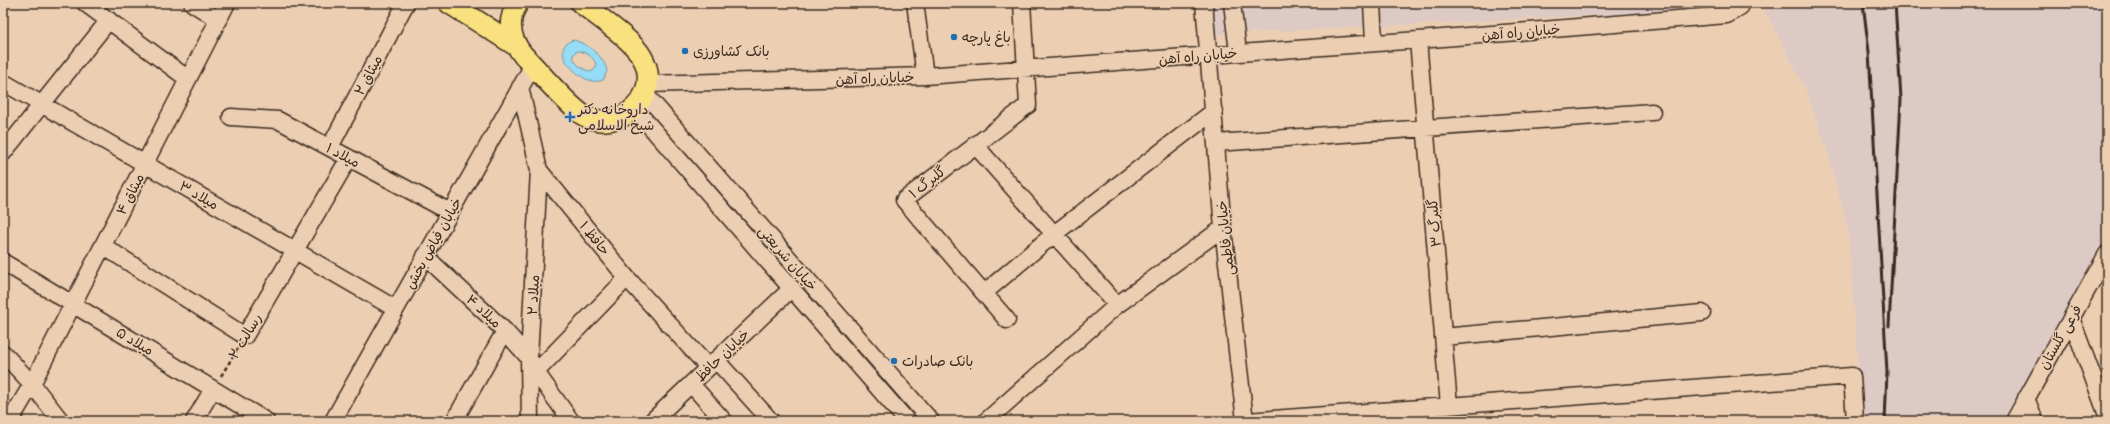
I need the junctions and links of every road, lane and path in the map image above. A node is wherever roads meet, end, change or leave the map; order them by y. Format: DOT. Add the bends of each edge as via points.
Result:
graph roads {
  1 [pos="85,3"];
  2 [pos="192,3"];
  3 [pos="228,3"];
  4 [pos="406,3"];
  5 [pos="449,3"];
  6 [pos="518,3"];
  7 [pos="580,3"];
  8 [pos="602,3"];
  9 [pos="915,3"];
  10 [pos="1022,3"];
  11 [pos="1204,3"];
  12 [pos="1232,3"];
  13 [pos="1372,3"];
  14 [pos="1742,3"];
  15 [pos="109,20"];
  16 [pos="219,20"];
  17 [pos="608,25"];
  18 [pos="1418,40"];
  19 [pos="1374,42"];
  20 [pos="515,45"];
  21 [pos="1238,52"];
  22 [pos="1209,55"];
  23 [pos="533,65"];
  24 [pos="1026,69"];
  25 [pos="924,76"];
  26 [pos="188,79"];
  27 [pos="3,82"];
  28 [pos="520,87"];
  29 [pos="643,96"];
  30 [pos="42,104"];
  31 [pos="1214,111"];
  32 [pos="1652,112"];
  33 [pos="231,117"];
  34 [pos="1426,129"];
  35 [pos="1216,143"];
  36 [pos="975,145"];
  37 [pos="330,147"];
  38 [pos="3,153"];
  39 [pos="349,158"];
  40 [pos="145,164"];
  41 [pos="539,170"];
  42 [pos="450,212"];
  43 [pos="1223,228"];
  44 [pos="1054,234"];
  45 [pos="103,246"];
  46 [pos="295,251"];
  47 [pos="2107,254"];
  48 [pos="425,256"];
  49 [pos="3,262"];
  50 [pos="627,278"];
  51 [pos="792,288"];
  52 [pos="984,294"];
  53 [pos="73,304"];
  54 [pos="1117,305"];
  55 [pos="396,309"];
  56 [pos="1702,313"];
  57 [pos="2071,318"];
  58 [pos="1007,320"];
  59 [pos="505,331"];
  60 [pos="245,336"];
  61 [pos="1443,336"];
  62 [pos="3,353"];
  63 [pos="529,358"];
  64 [pos="712,364"];
  65 [pos="536,372"];
  66 [pos="32,384"];
  67 [pos="692,384"];
  68 [pos="213,389"];
  69 [pos="2026,398"];
  70 [pos="1449,406"];
  71 [pos="2107,415"];
  72 [pos="10,421"];
  73 [pos="61,421"];
  74 [pos="194,421"];
  75 [pos="266,421"];
  76 [pos="333,421"];
  77 [pos="454,421"];
  78 [pos="530,421"];
  79 [pos="571,421"];
  80 [pos="652,421"];
  81 [pos="724,421"];
  82 [pos="771,421"];
  83 [pos="907,421"];
  84 [pos="931,421"];
  85 [pos="986,421"];
  86 [pos="1246,421"];
  87 [pos="1855,421"];
  88 [pos="2014,421"];
  89 [pos="2035,421"];
  1 -- 15 [label="street"];
  2 -- 16 [label="street"];
  3 -- 16 [label="street, میثاق ۴"];
  4 -- 37 [label="street, میثاق ۲"];
  5 -- 20 [label="main road"];
  6 -- 20 [label="main road" via="510,21"];
  7 -- 17 [label="main road"];
  8 -- 17 [label="main road"];
  9 -- 25 [label="street"];
  10 -- 24 [label="street"];
  11 -- 22 [label="street, خیابان فاطمی"];
  12 -- 21 [label="street"];
  13 -- 19 [label="street"];
  14 -- 18 [label="street, خیابان راه آهن" via="1727,15"];
  15 -- 26 [label="street"];
  15 -- 30 [label="street"];
  16 -- 26 [label="street, میثاق ۴"];
  17 -- 29 [label="main road" via="634,46 642,57 647,70"];
  18 -- 19 [label="street, خیابان راه آهن"];
  18 -- 34 [label="street, گلبرگ ۳"];
  19 -- 21 [label="street, خیابان راه آهن"];
  20 -- 23 [label="main road"];
  21 -- 22 [label="street, خیابان راه آهن"];
  22 -- 24 [label="street, خیابان راه آهن"];
  22 -- 31 [label="street, خیابان فاطمی"];
  23 -- 28 [label="street, خیابان فیاض بخش"];
  23 -- 29 [label="main road" via="583,115 596,120 610,121 624,117"];
  24 -- 25 [label="street, خیابان راه آهن"];
  24 -- 36 [label="street, گلبرگ ۱" via="1028,105"];
  25 -- 29 [label="street, خیابان راه آهن"];
  26 -- 40 [label="street, میثاق ۴"];
  27 -- 30 [label="street, میلاد ۳"];
  28 -- 41 [label="street, حافظ ۱"];
  28 -- 42 [label="street, خیابان فیاض بخش"];
  29 -- 51 [label="street, خیابان شریعتی"];
  29 -- 84 [label="street, خیابان شریعتی"];
  30 -- 38 [label="street"];
  30 -- 40 [label="street, میلاد ۳"];
  31 -- 35 [label="street, خیابان فاطمی"];
  31 -- 44 [label="street"];
  32 -- 34 [label="street"];
  33 -- 37 [label="street, میلاد ۱" via="278,120"];
  34 -- 35 [label="street"];
  34 -- 61 [label="street, گلبرگ ۳"];
  35 -- 43 [label="street, خیابان فاطمی"];
  36 -- 44 [label="street"];
  36 -- 52 [label="street, گلبرگ ۱" via="904,200"];
  37 -- 39 [label="street, میلاد ۱"];
  39 -- 42 [label="street, میلاد ۱"];
  39 -- 46 [label="street, رسالت ۲"];
  40 -- 45 [label="street, میثاق ۴"];
  40 -- 46 [label="street, میلاد ۳"];
  41 -- 50 [label="street, حافظ ۱"];
  41 -- 63 [label="street, میلاد ۲"];
  42 -- 48 [label="street, خیابان فیاض بخش"];
  43 -- 54 [label="street"];
  43 -- 86 [label="street, خیابان فاطمی"];
  44 -- 52 [label="street"];
  44 -- 54 [label="street"];
  45 -- 53 [label="street, میثاق ۴"];
  45 -- 60 [label="street"];
  46 -- 55 [label="street, میلاد ۳"];
  46 -- 60 [label="street, رسالت ۲"];
  47 -- 57 [label="street, فرعی گلستان"];
  48 -- 55 [label="street, خیابان فیاض بخش"];
  48 -- 59 [label="street, میلاد ۴"];
  49 -- 53 [label="street, میلاد ۵"];
  50 -- 64 [label="street, حافظ ۱"];
  50 -- 65 [label="street"];
  51 -- 64 [label="street, خیابان حافظ"];
  51 -- 83 [label="street, خیابان شریعتی"];
  52 -- 58 [label="street, گلبرگ ۱"];
  53 -- 66 [label="street, میثاق ۴"];
  53 -- 68 [label="street, میلاد ۵"];
  54 -- 85 [label="street"];
  55 -- 76 [label="street, خیابان فیاض بخش"];
  56 -- 61 [label="street"];
  57 -- 69 [label="street, فرعی گلستان"];
  57 -- 71 [label="street"];
  59 -- 63 [label="street, میلاد ۴"];
  59 -- 77 [label="street"];
  60 -- 68 [label="path, رسالت ۲"];
  61 -- 70 [label="street, گلبرگ ۳"];
  62 -- 66 [label="street"];
  63 -- 65 [label="street, میلاد ۴"];
  63 -- 78 [label="street, میلاد ۲"];
  64 -- 67 [label="street, خیابان حافظ"];
  64 -- 82 [label="street, حافظ ۱"];
  65 -- 79 [label="street, میلاد ۴"];
  66 -- 72 [label="street, میثاق ۴"];
  66 -- 73 [label="street"];
  67 -- 80 [label="street, خیابان حافظ"];
  67 -- 81 [label="street"];
  68 -- 74 [label="street"];
  68 -- 75 [label="street, میلاد ۵"];
  69 -- 88 [label="street, فرعی گلستان"];
  69 -- 89 [label="street"];
  70 -- 86 [label="street"];
  70 -- 87 [label="street" via="1852,376"];
}
